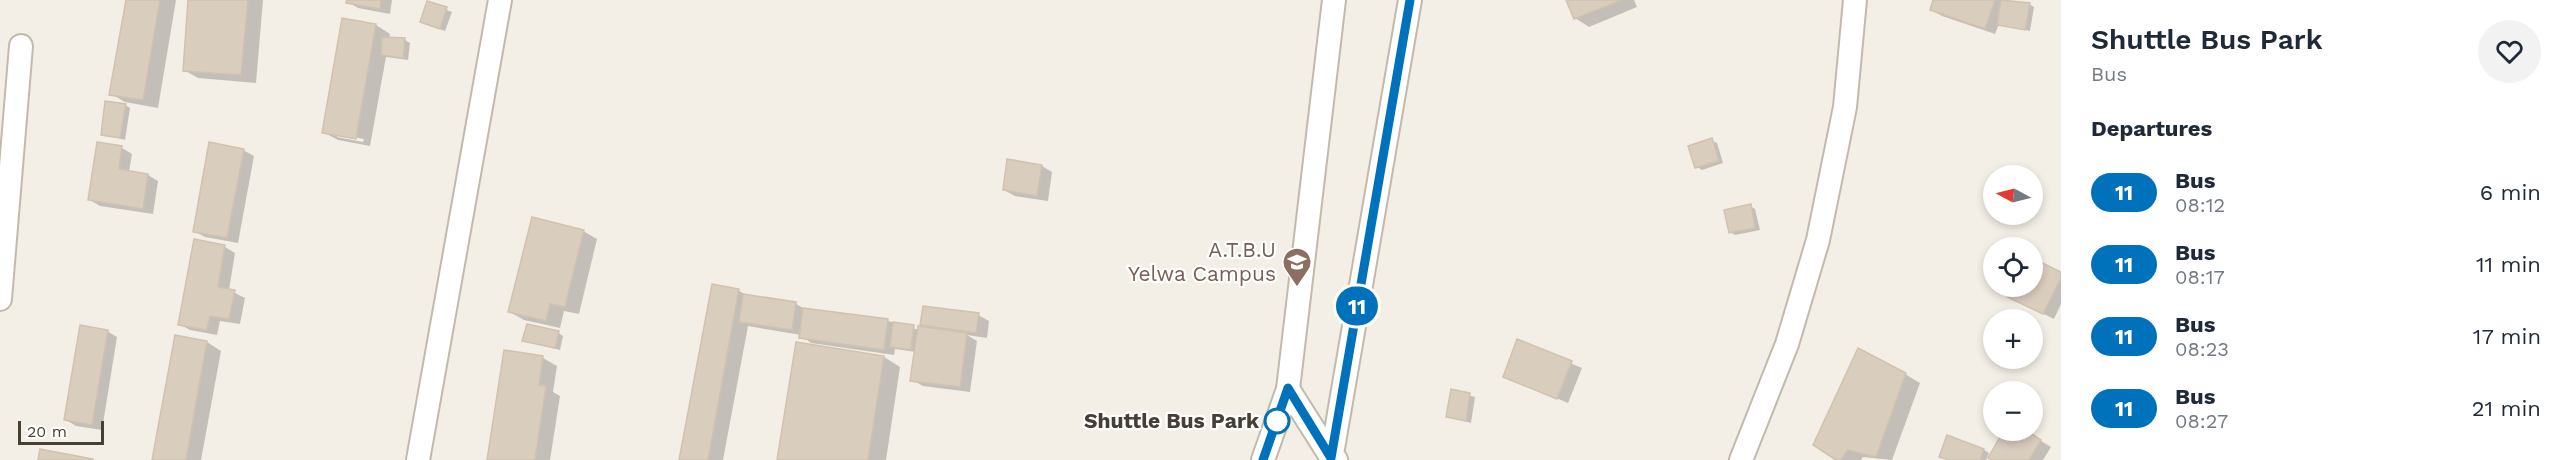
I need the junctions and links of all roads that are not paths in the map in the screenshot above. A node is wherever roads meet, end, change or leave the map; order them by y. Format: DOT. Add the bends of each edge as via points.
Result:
graph roads {
  1 [pos="500,0"];
  2 [pos="1334,0"];
  3 [pos="1410,0"];
  4 [pos="1855,0"];
  5 [pos="21,46"];
  6 [pos="0,299"];
  7 [pos="1288,388"];
  8 [pos="1332,459"];
  9 [pos="418,460"];
  10 [pos="1263,460"];
  11 [pos="1740,460"];
  1 -- 9 [label="street"];
  2 -- 7 [label="street"];
  3 -- 8 [label="street"];
  4 -- 11 [label="street" via="1845,107 1818,240 1787,344"];
  5 -- 6 [label="street"];
  7 -- 8 [label="street"];
  7 -- 10 [label="street"];
}
